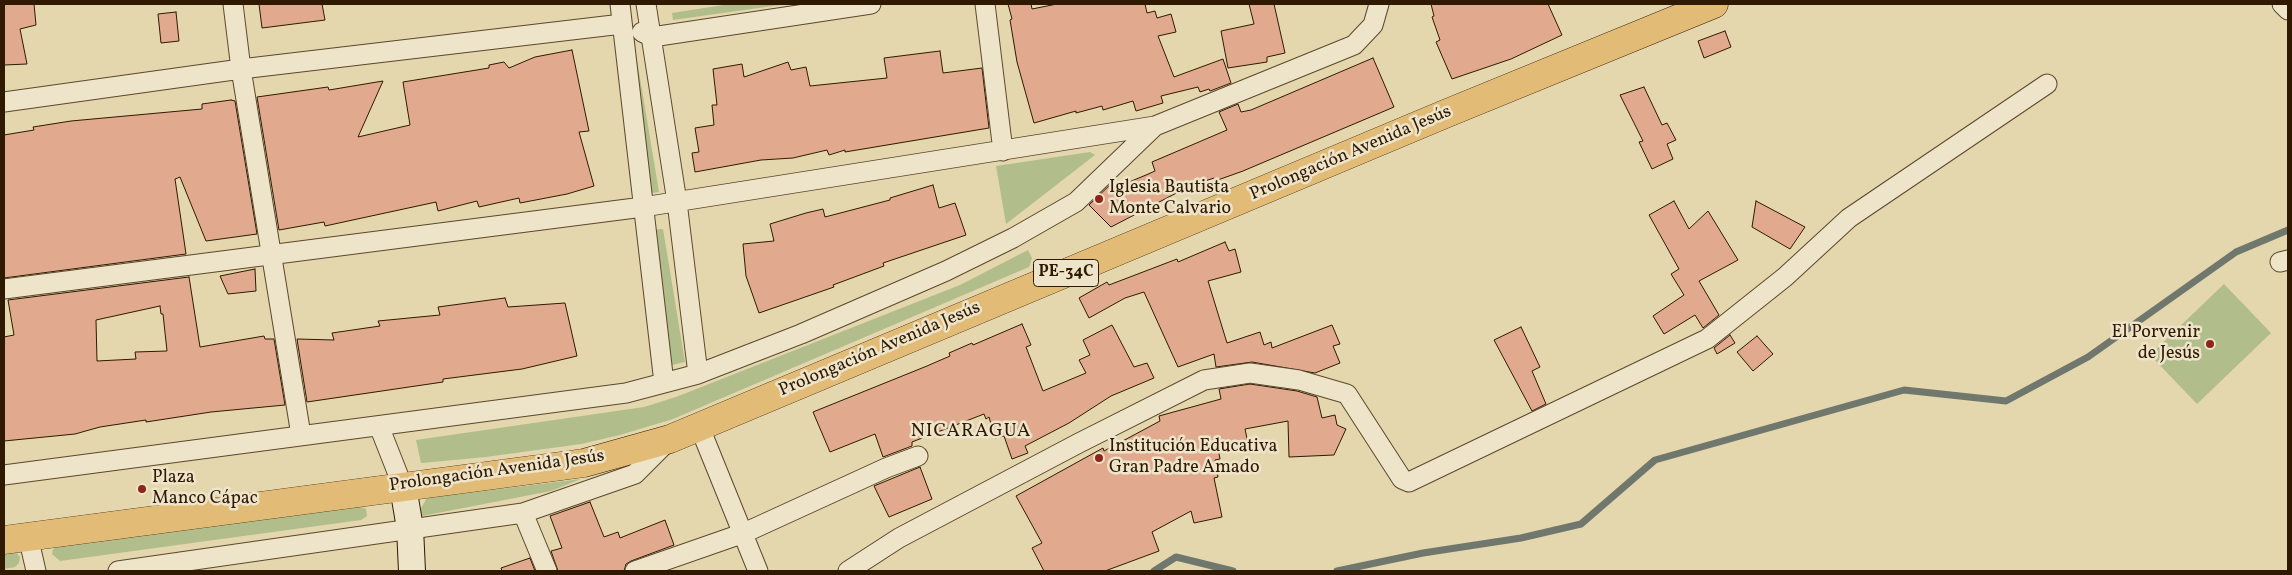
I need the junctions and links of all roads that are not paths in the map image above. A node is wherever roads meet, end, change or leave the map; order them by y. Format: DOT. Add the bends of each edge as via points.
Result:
graph roads {
  1 [pos="234,4"];
  2 [pos="620,4"];
  3 [pos="645,4"];
  4 [pos="871,4"];
  5 [pos="985,4"];
  6 [pos="1381,4"];
  7 [pos="1714,4"];
  8 [pos="2282,4"];
  9 [pos="2288,10"];
  10 [pos="622,24"];
  11 [pos="652,37"];
  12 [pos="241,69"];
  13 [pos="2047,84"];
  14 [pos="4,102"];
  15 [pos="1155,126"];
  16 [pos="1003,151"];
  17 [pos="677,202"];
  18 [pos="643,207"];
  19 [pos="272,256"];
  20 [pos="4,289"];
  21 [pos="698,374"];
  22 [pos="664,383"];
  23 [pos="379,426"];
  24 [pos="700,428"];
  25 [pos="301,435"];
  26 [pos="670,439"];
  27 [pos="918,456"];
  28 [pos="4,475"];
  29 [pos="403,487"];
  30 [pos="524,513"];
  31 [pos="410,528"];
  32 [pos="744,533"];
  33 [pos="16,538"];
  34 [pos="36,571"];
  35 [pos="118,571"];
  36 [pos="412,571"];
  37 [pos="547,571"];
  38 [pos="635,571"];
  39 [pos="758,571"];
  40 [pos="848,571"];
  1 -- 12 [label="street"];
  2 -- 10 [label="street"];
  3 -- 10 [label="street"];
  3 -- 11 [label="street"];
  4 -- 11 [label="street"];
  5 -- 16 [label="street"];
  6 -- 15 [label="street" via="1373,25 1354,45"];
  7 -- 24 [label="main road, Prolongación Avenida Jesús / PE-34C" via="879,350"];
  8 -- 9 [label="street"];
  10 -- 11 [label="street"];
  10 -- 12 [label="street"];
  10 -- 18 [label="street"];
  11 -- 17 [label="street"];
  12 -- 14 [label="street"];
  12 -- 19 [label="street"];
  13 -- 40 [label="street" via="1848,218 1785,277 1707,339 1409,482 1402,479 1347,394 1299,380 1250,373 1204,380 899,538"];
  15 -- 16 [label="street"];
  15 -- 21 [label="street" via="1076,202 1013,238 801,334"];
  16 -- 17 [label="street"];
  17 -- 18 [label="street"];
  17 -- 21 [label="street"];
  18 -- 19 [label="street"];
  18 -- 22 [label="street"];
  19 -- 20 [label="street"];
  19 -- 25 [label="street"];
  21 -- 22 [label="street"];
  22 -- 23 [label="street" via="626,393"];
  23 -- 25 [label="street"];
  23 -- 29 [label="street"];
  24 -- 26 [label="main road, Prolongación Avenida Jesús / PE-34C"];
  24 -- 32 [label="street"];
  25 -- 28 [label="street"];
  26 -- 29 [label="main road, Prolongación Avenida Jesús / PE-34C" via="584,463"];
  26 -- 30 [label="street" via="635,474"];
  27 -- 32 [label="street"];
  29 -- 31 [label="street"];
  29 -- 33 [label="main road, Prolongación Avenida Jesús / PE-34C"];
  30 -- 31 [label="street"];
  30 -- 37 [label="street"];
  31 -- 35 [label="street"];
  31 -- 36 [label="street"];
  32 -- 38 [label="street"];
  32 -- 39 [label="street"];
  33 -- 34 [label="street"];
}
